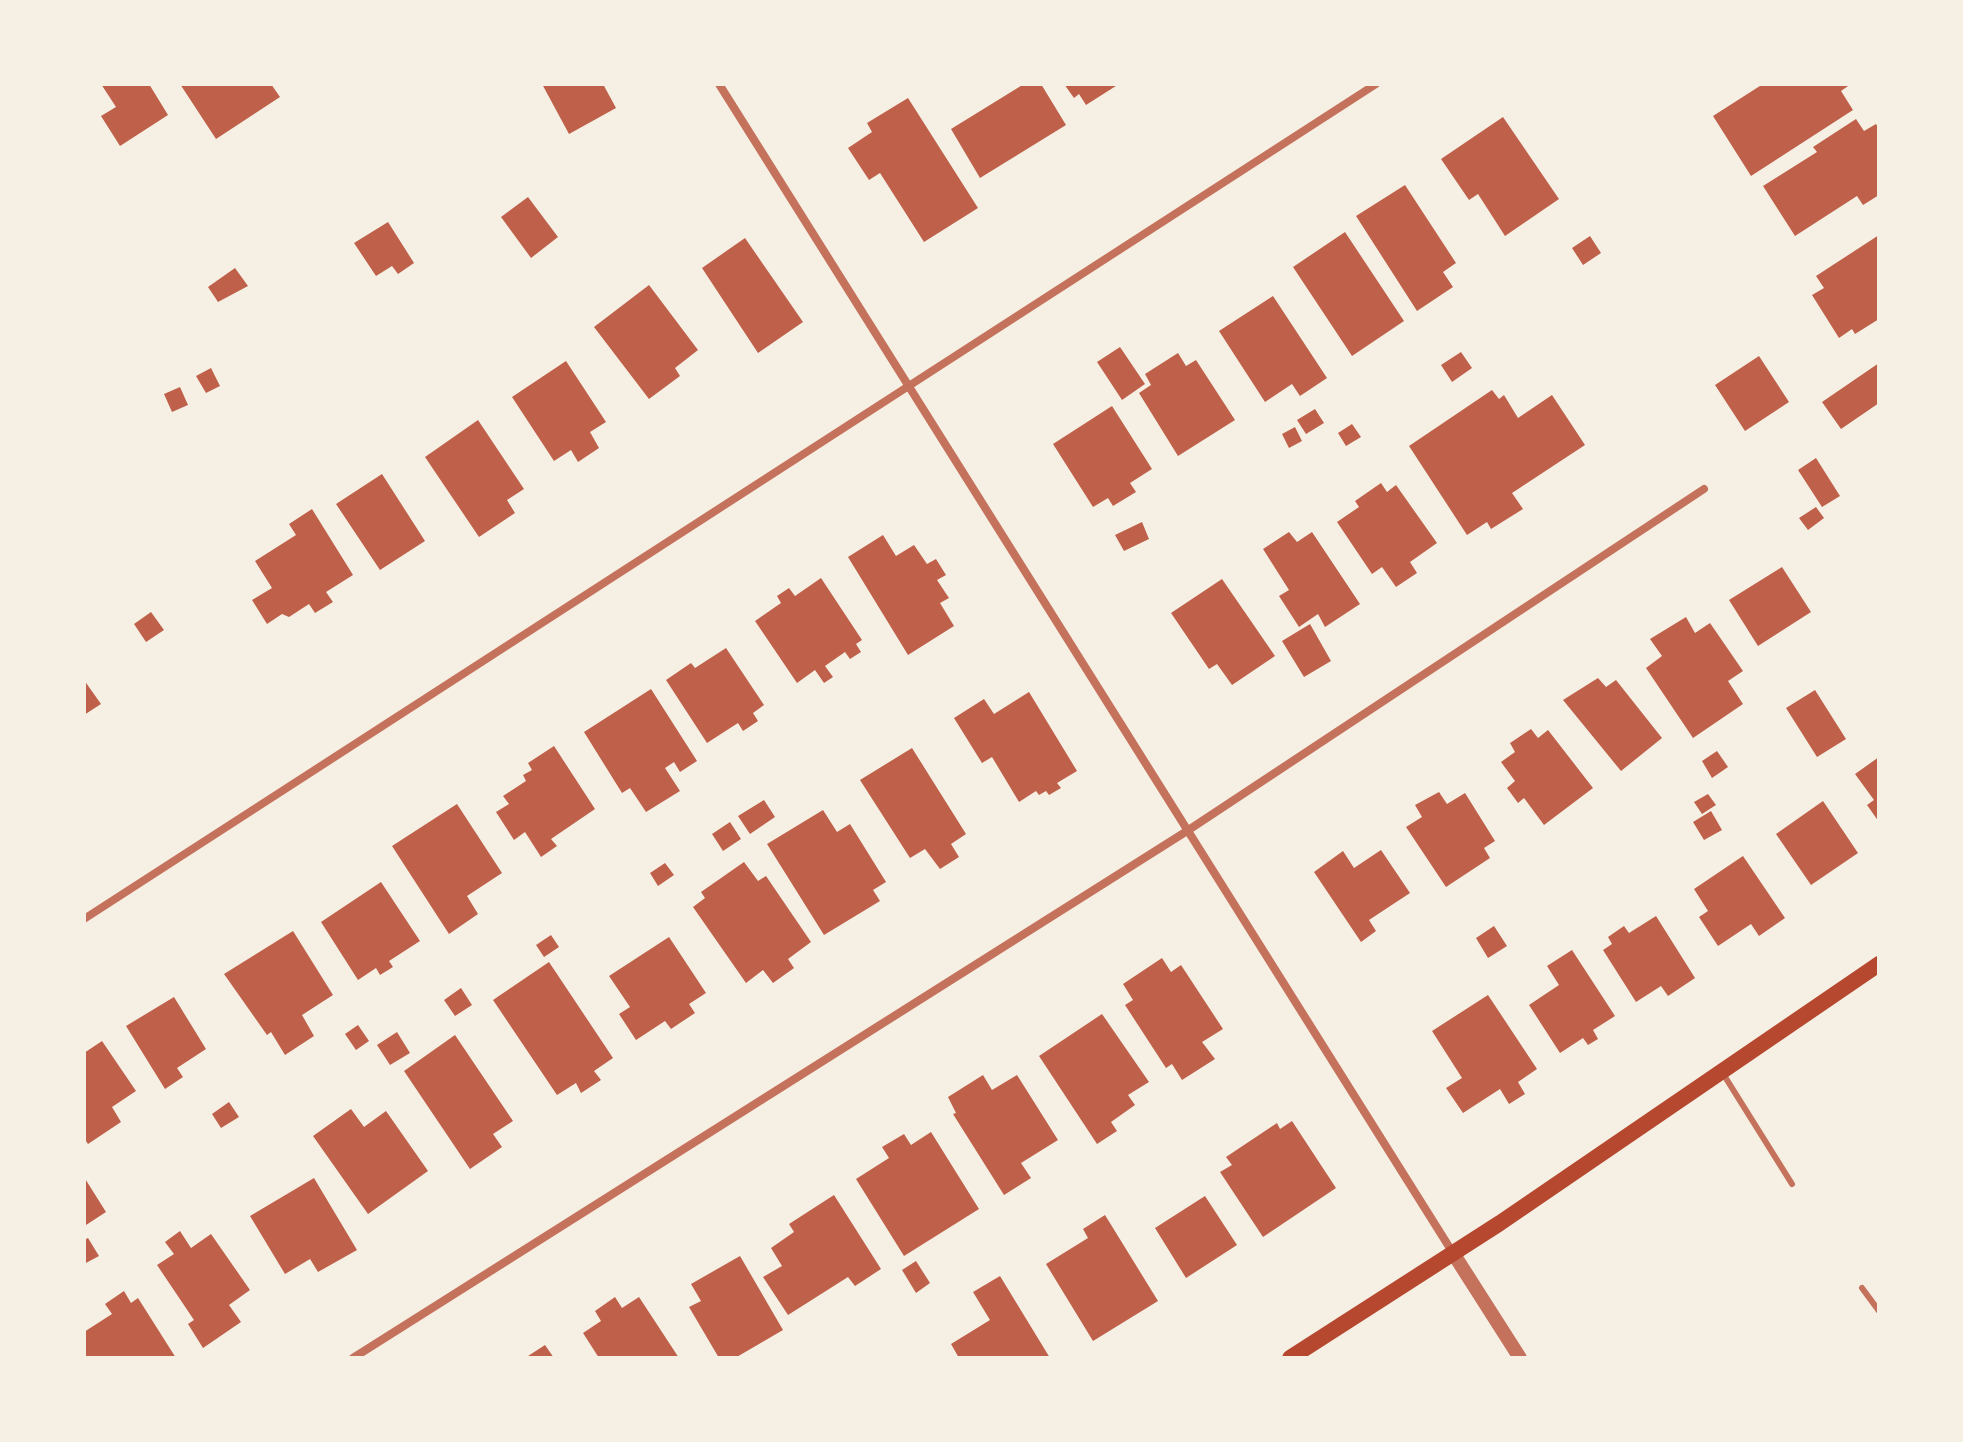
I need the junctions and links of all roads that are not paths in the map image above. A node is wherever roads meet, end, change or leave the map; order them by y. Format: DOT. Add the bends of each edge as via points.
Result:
graph roads {
  1 [pos="719,84"];
  2 [pos="1376,84"];
  3 [pos="910,384"];
  4 [pos="1704,489"];
  5 [pos="1187,831"];
  6 [pos="84,919"];
  7 [pos="1879,964"];
  8 [pos="1722,1071"];
  9 [pos="1792,1184"];
  10 [pos="1453,1253"];
  11 [pos="1862,1288"];
  12 [pos="1879,1311"];
  13 [pos="353,1358"];
  14 [pos="1290,1358"];
  15 [pos="1520,1358"];
  1 -- 3 [label="street"];
  2 -- 3 [label="street"];
  3 -- 5 [label="street"];
  3 -- 6 [label="street"];
  4 -- 5 [label="street"];
  5 -- 10 [label="street"];
  5 -- 13 [label="street"];
  7 -- 8 [label="main road"];
  8 -- 9 [label="lane"];
  8 -- 10 [label="main road"];
  10 -- 14 [label="main road"];
  10 -- 15 [label="street"];
  11 -- 12 [label="lane"];
}
